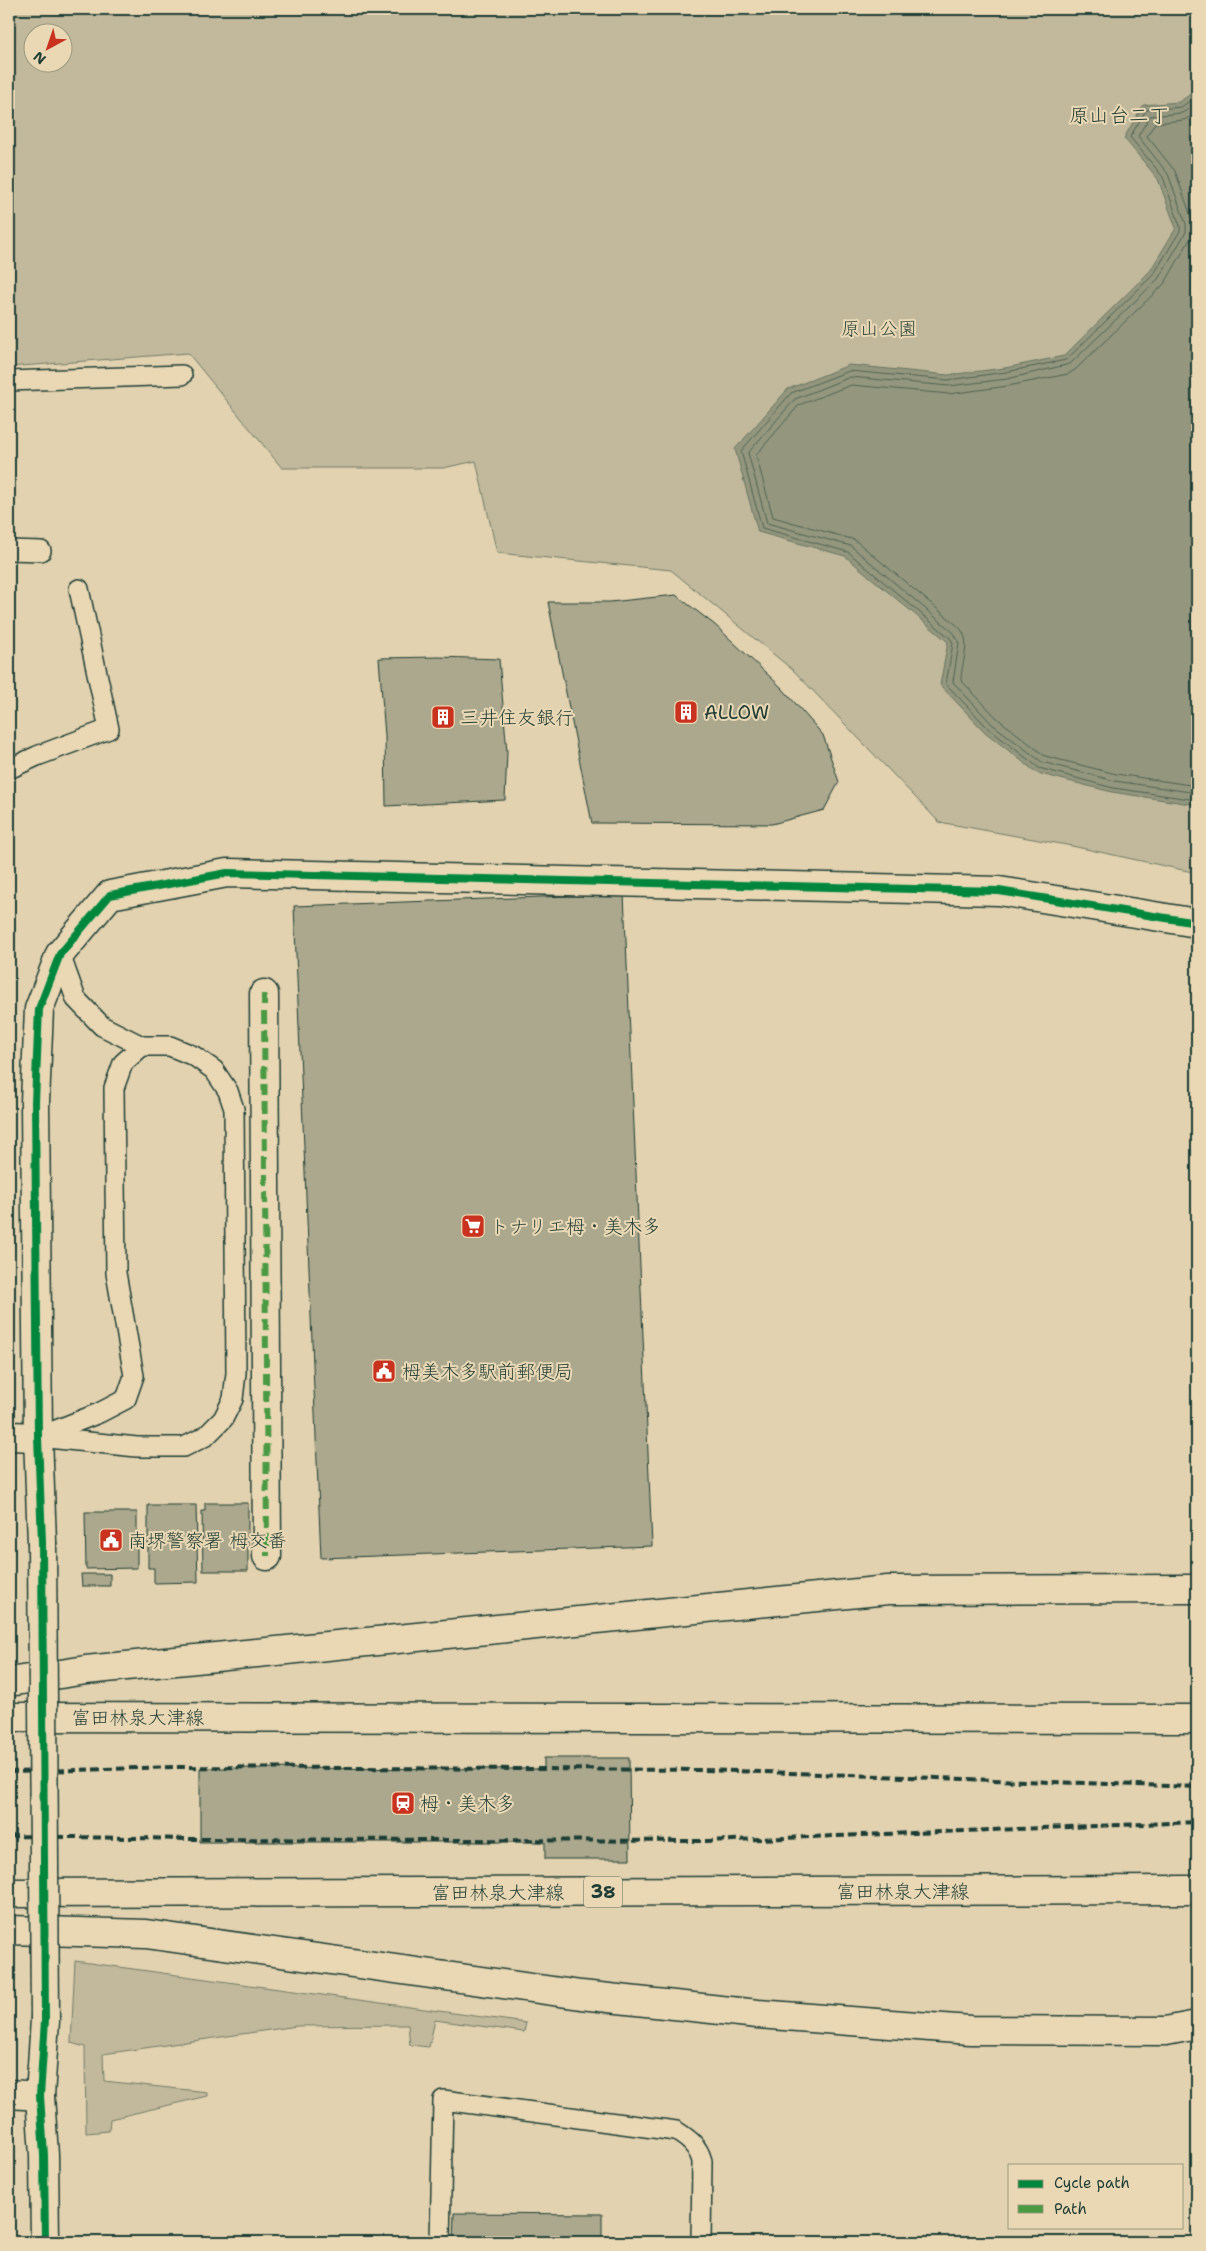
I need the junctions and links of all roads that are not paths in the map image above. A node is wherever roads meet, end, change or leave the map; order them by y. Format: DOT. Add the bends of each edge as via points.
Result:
graph roads {
  1 [pos="182,375"];
  2 [pos="9,381"];
  3 [pos="9,550"];
  4 [pos="41,550"];
  5 [pos="79,589"];
  6 [pos="9,769"];
  7 [pos="1197,923"];
  8 [pos="60,954"];
  9 [pos="264,994"];
  10 [pos="142,1046"];
  11 [pos="9,1436"];
  12 [pos="38,1437"];
  13 [pos="267,1556"];
  14 [pos="1197,1589"];
  15 [pos="9,1682"];
  16 [pos="9,1717"];
  17 [pos="1197,1719"];
  18 [pos="1197,1890"];
  19 [pos="9,1893"];
  20 [pos="9,1930"];
  21 [pos="1197,2025"];
  22 [pos="9,2094"];
  23 [pos="40,2096"];
  24 [pos="45,2242"];
  25 [pos="440,2242"];
  26 [pos="701,2242"];
  1 -- 2 [label="lane"];
  3 -- 4 [label="lane"];
  5 -- 6 [label="lane" via="109,729"];
  7 -- 8 [label="main road" via="999,890 227,872 110,895"];
  8 -- 10 [label="lane" via="76,999 102,1026"];
  8 -- 12 [label="main road" via="39,1009 35,1102"];
  9 -- 13 [label="main road"];
  10 -- 12 [label="lane" via="123,1063 114,1088 116,1273 134,1376 126,1399"];
  10 -- 12 [label="lane" via="170,1046 194,1056 214,1070 228,1091 234,1109 236,1373 233,1399 223,1419 206,1436 184,1447 137,1447"];
  11 -- 12 [label="main road"];
  12 -- 23 [label="main road, bridge" via="42,1542 45,2020"];
  14 -- 15 [label="main road" via="888,1590 86,1670"];
  16 -- 17 [label="main road, 富田林泉大津線"];
  18 -- 19 [label="main road, 富田林泉大津線 / 38"];
  20 -- 21 [label="main road" via="146,1934 581,1995 758,2014 970,2030 1166,2031"];
  22 -- 23 [label="main road"];
  23 -- 24 [label="main road"];
  25 -- 26 [label="lane" via="442,2100 676,2131 699,2150"];
}
